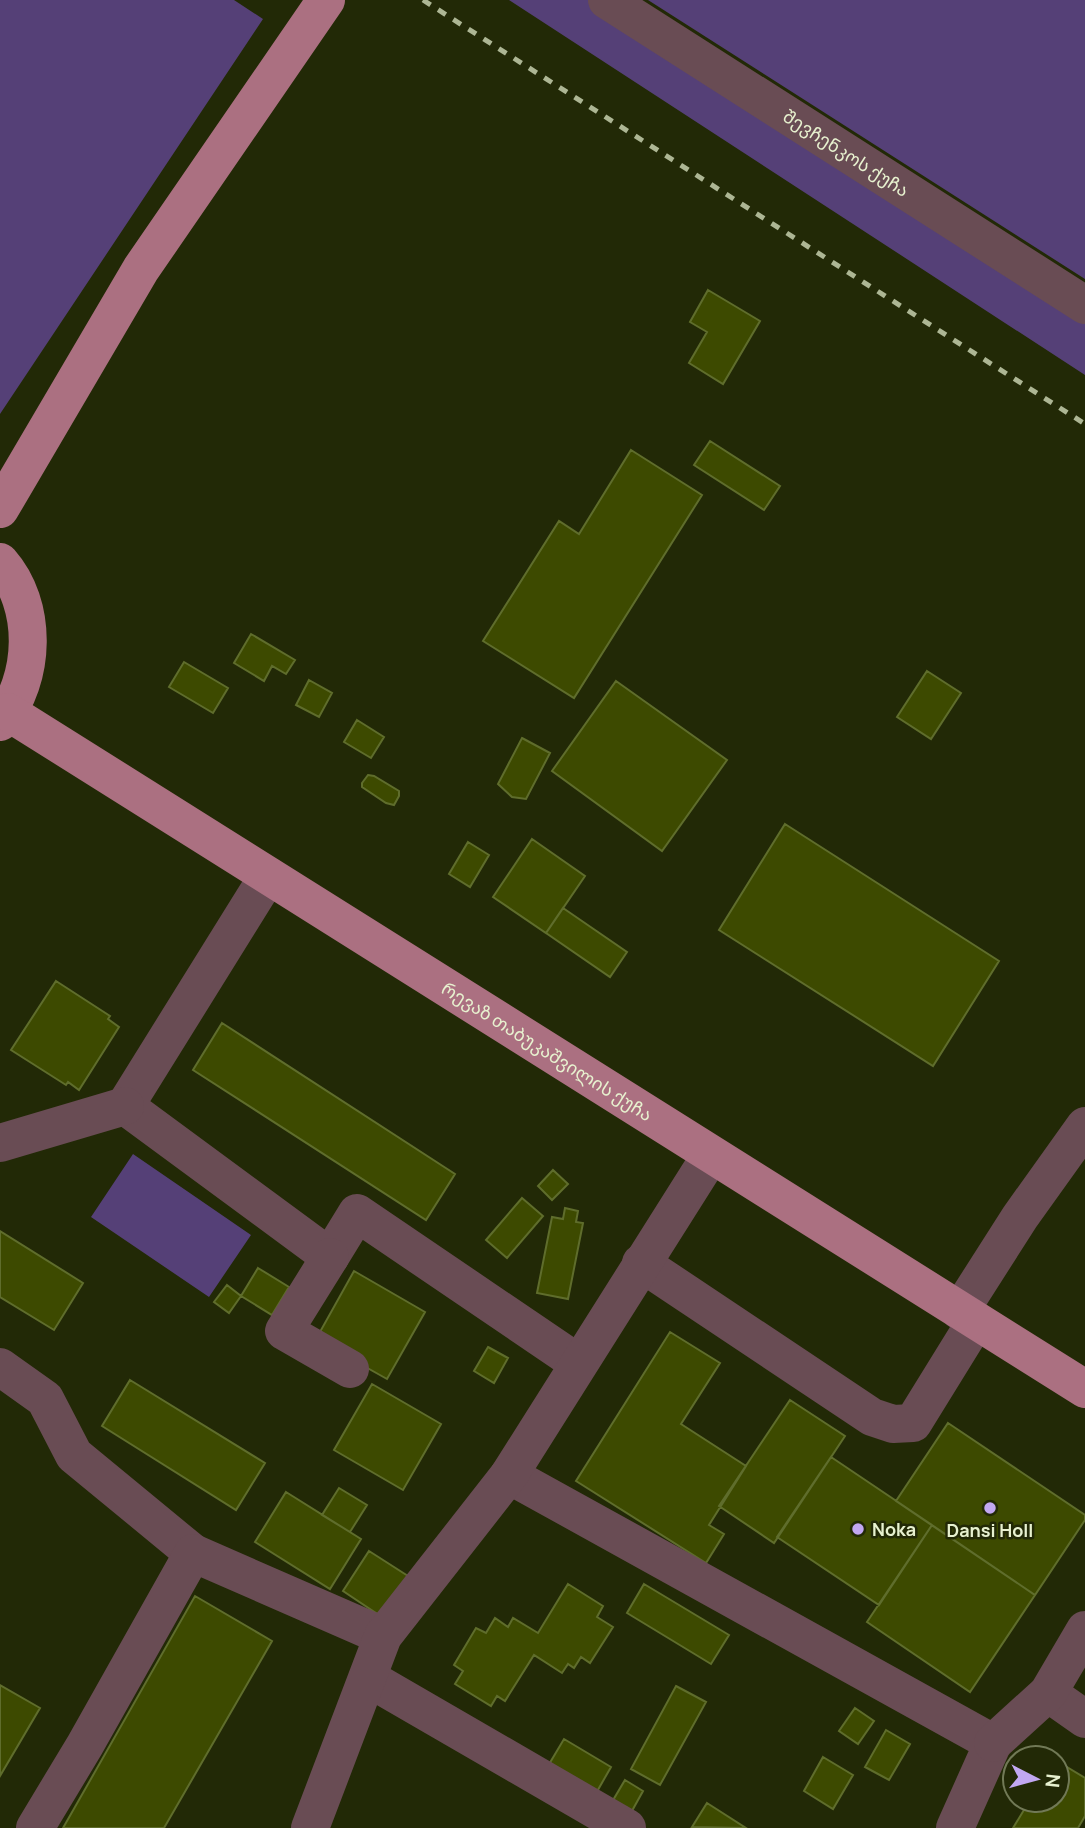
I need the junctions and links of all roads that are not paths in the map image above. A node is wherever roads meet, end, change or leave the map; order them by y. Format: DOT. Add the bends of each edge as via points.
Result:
graph roads {
  1 [pos="326,0"];
  2 [pos="607,0"];
  3 [pos="1085,305"];
  4 [pos="0,509"];
  5 [pos="0,562"];
  6 [pos="4,717"];
  7 [pos="268,876"];
  8 [pos="125,1106"];
  9 [pos="1085,1125"];
  10 [pos="0,1143"];
  11 [pos="711,1155"];
  12 [pos="330,1257"];
  13 [pos="641,1264"];
  14 [pos="968,1316"];
  15 [pos="578,1363"];
  16 [pos="0,1367"];
  17 [pos="350,1369"];
  18 [pos="1085,1390"];
  19 [pos="509,1475"];
  20 [pos="193,1553"];
  21 [pos="1085,1630"];
  22 [pos="383,1636"];
  23 [pos="368,1678"];
  24 [pos="1048,1693"];
  25 [pos="1085,1719"];
  26 [pos="993,1743"];
  27 [pos="36,1828"];
  28 [pos="310,1828"];
  29 [pos="627,1828"];
  30 [pos="955,1828"];
  1 -- 4 [label="main road" via="141,270"];
  2 -- 3 [label="street, შევჩენკოს ქუჩა"];
  5 -- 6 [label="main road" via="22,602 28,639 24,676"];
  6 -- 7 [label="main road, რევაზ თაბუკაშვილის ქუჩა"];
  7 -- 8 [label="street"];
  7 -- 11 [label="main road, რევაზ თაბუკაშვილის ქუჩა"];
  8 -- 10 [label="street"];
  8 -- 12 [label="street"];
  9 -- 14 [label="street" via="1020,1217"];
  11 -- 13 [label="street"];
  11 -- 14 [label="main road, რევაზ თაბუკაშვილის ქუჩა"];
  12 -- 15 [label="street" via="357,1213"];
  12 -- 17 [label="street" via="284,1331"];
  13 -- 14 [label="street" via="872,1417 893,1424 913,1423"];
  13 -- 15 [label="street"];
  14 -- 18 [label="main road, რევაზ თაბუკაშვილის ქუჩა"];
  15 -- 19 [label="street"];
  16 -- 20 [label="street" via="45,1399 74,1455"];
  19 -- 22 [label="street"];
  19 -- 26 [label="street"];
  20 -- 22 [label="street"];
  20 -- 27 [label="street"];
  21 -- 24 [label="street"];
  22 -- 23 [label="street"];
  23 -- 28 [label="street"];
  23 -- 29 [label="street"];
  24 -- 25 [label="street"];
  24 -- 26 [label="street"];
  26 -- 30 [label="street"];
}
